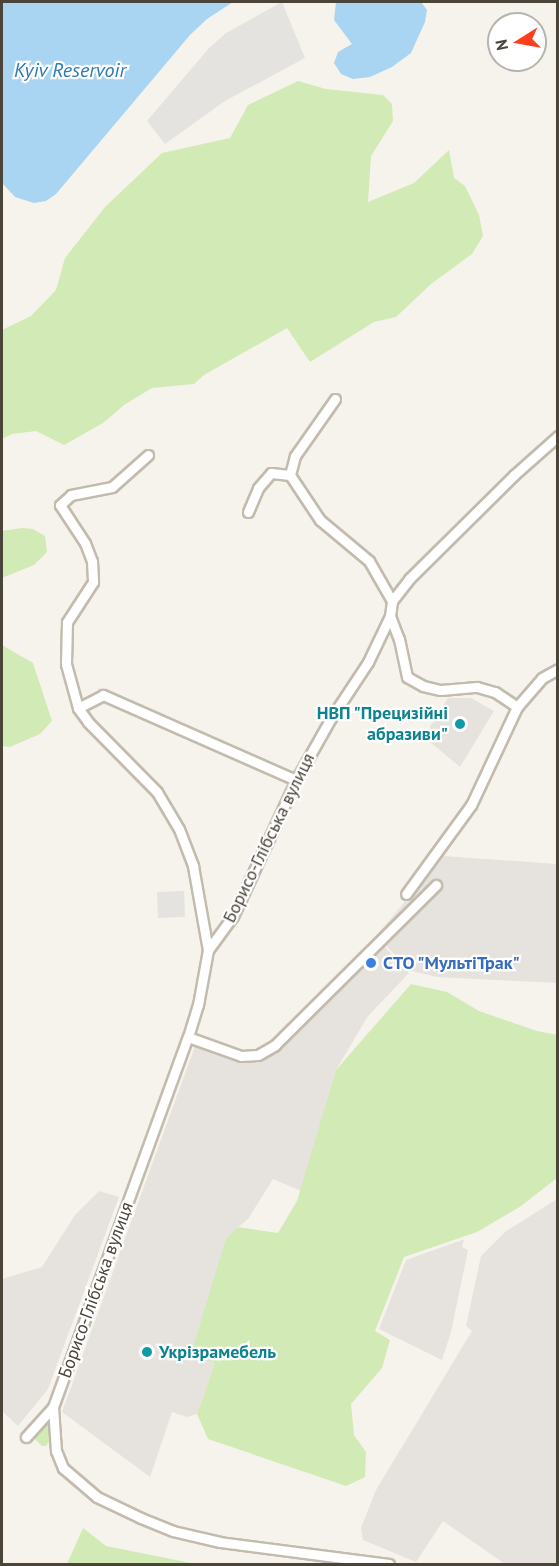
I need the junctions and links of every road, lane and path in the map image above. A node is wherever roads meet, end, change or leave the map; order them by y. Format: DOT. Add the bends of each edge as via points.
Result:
graph roads {
  1 [pos="335,399"];
  2 [pos="558,436"];
  3 [pos="148,455"];
  4 [pos="290,475"];
  5 [pos="248,512"];
  6 [pos="392,601"];
  7 [pos="390,616"];
  8 [pos="558,669"];
  9 [pos="517,707"];
  10 [pos="78,708"];
  11 [pos="296,780"];
  12 [pos="436,885"];
  13 [pos="406,894"];
  14 [pos="208,950"];
  15 [pos="188,1037"];
  16 [pos="53,1407"];
  17 [pos="26,1437"];
  18 [pos="389,1564"];
  1 -- 4 [label="street" via="295,456"];
  2 -- 6 [label="street" via="409,579"];
  3 -- 10 [label="street" via="112,487 70,495 60,505 92,561 93,582 67,622 66,664"];
  4 -- 5 [label="street" via="271,473 258,488"];
  4 -- 6 [label="street" via="320,520 369,561"];
  6 -- 7 [label="street, Борисо-Глібська вулиця"];
  7 -- 9 [label="street" via="407,677 441,690 477,687 495,692"];
  7 -- 11 [label="street, Борисо-Глібська вулиця" via="368,662"];
  8 -- 9 [label="street" via="542,678"];
  9 -- 13 [label="street" via="471,805"];
  10 -- 11 [label="street" via="103,695"];
  10 -- 14 [label="street" via="157,792 179,829 192,866"];
  11 -- 14 [label="street, Борисо-Глібська вулиця" via="233,916"];
  12 -- 15 [label="street" via="275,1045 258,1055 241,1056"];
  14 -- 15 [label="street, Борисо-Глібська вулиця"];
  15 -- 16 [label="street, Борисо-Глібська вулиця"];
  16 -- 17 [label="street, Борисо-Глібська вулиця"];
  16 -- 18 [label="street, Борисо-Глібська вулиця" via="56,1451 63,1468 97,1497 132,1514 173,1531 220,1542"];
}
